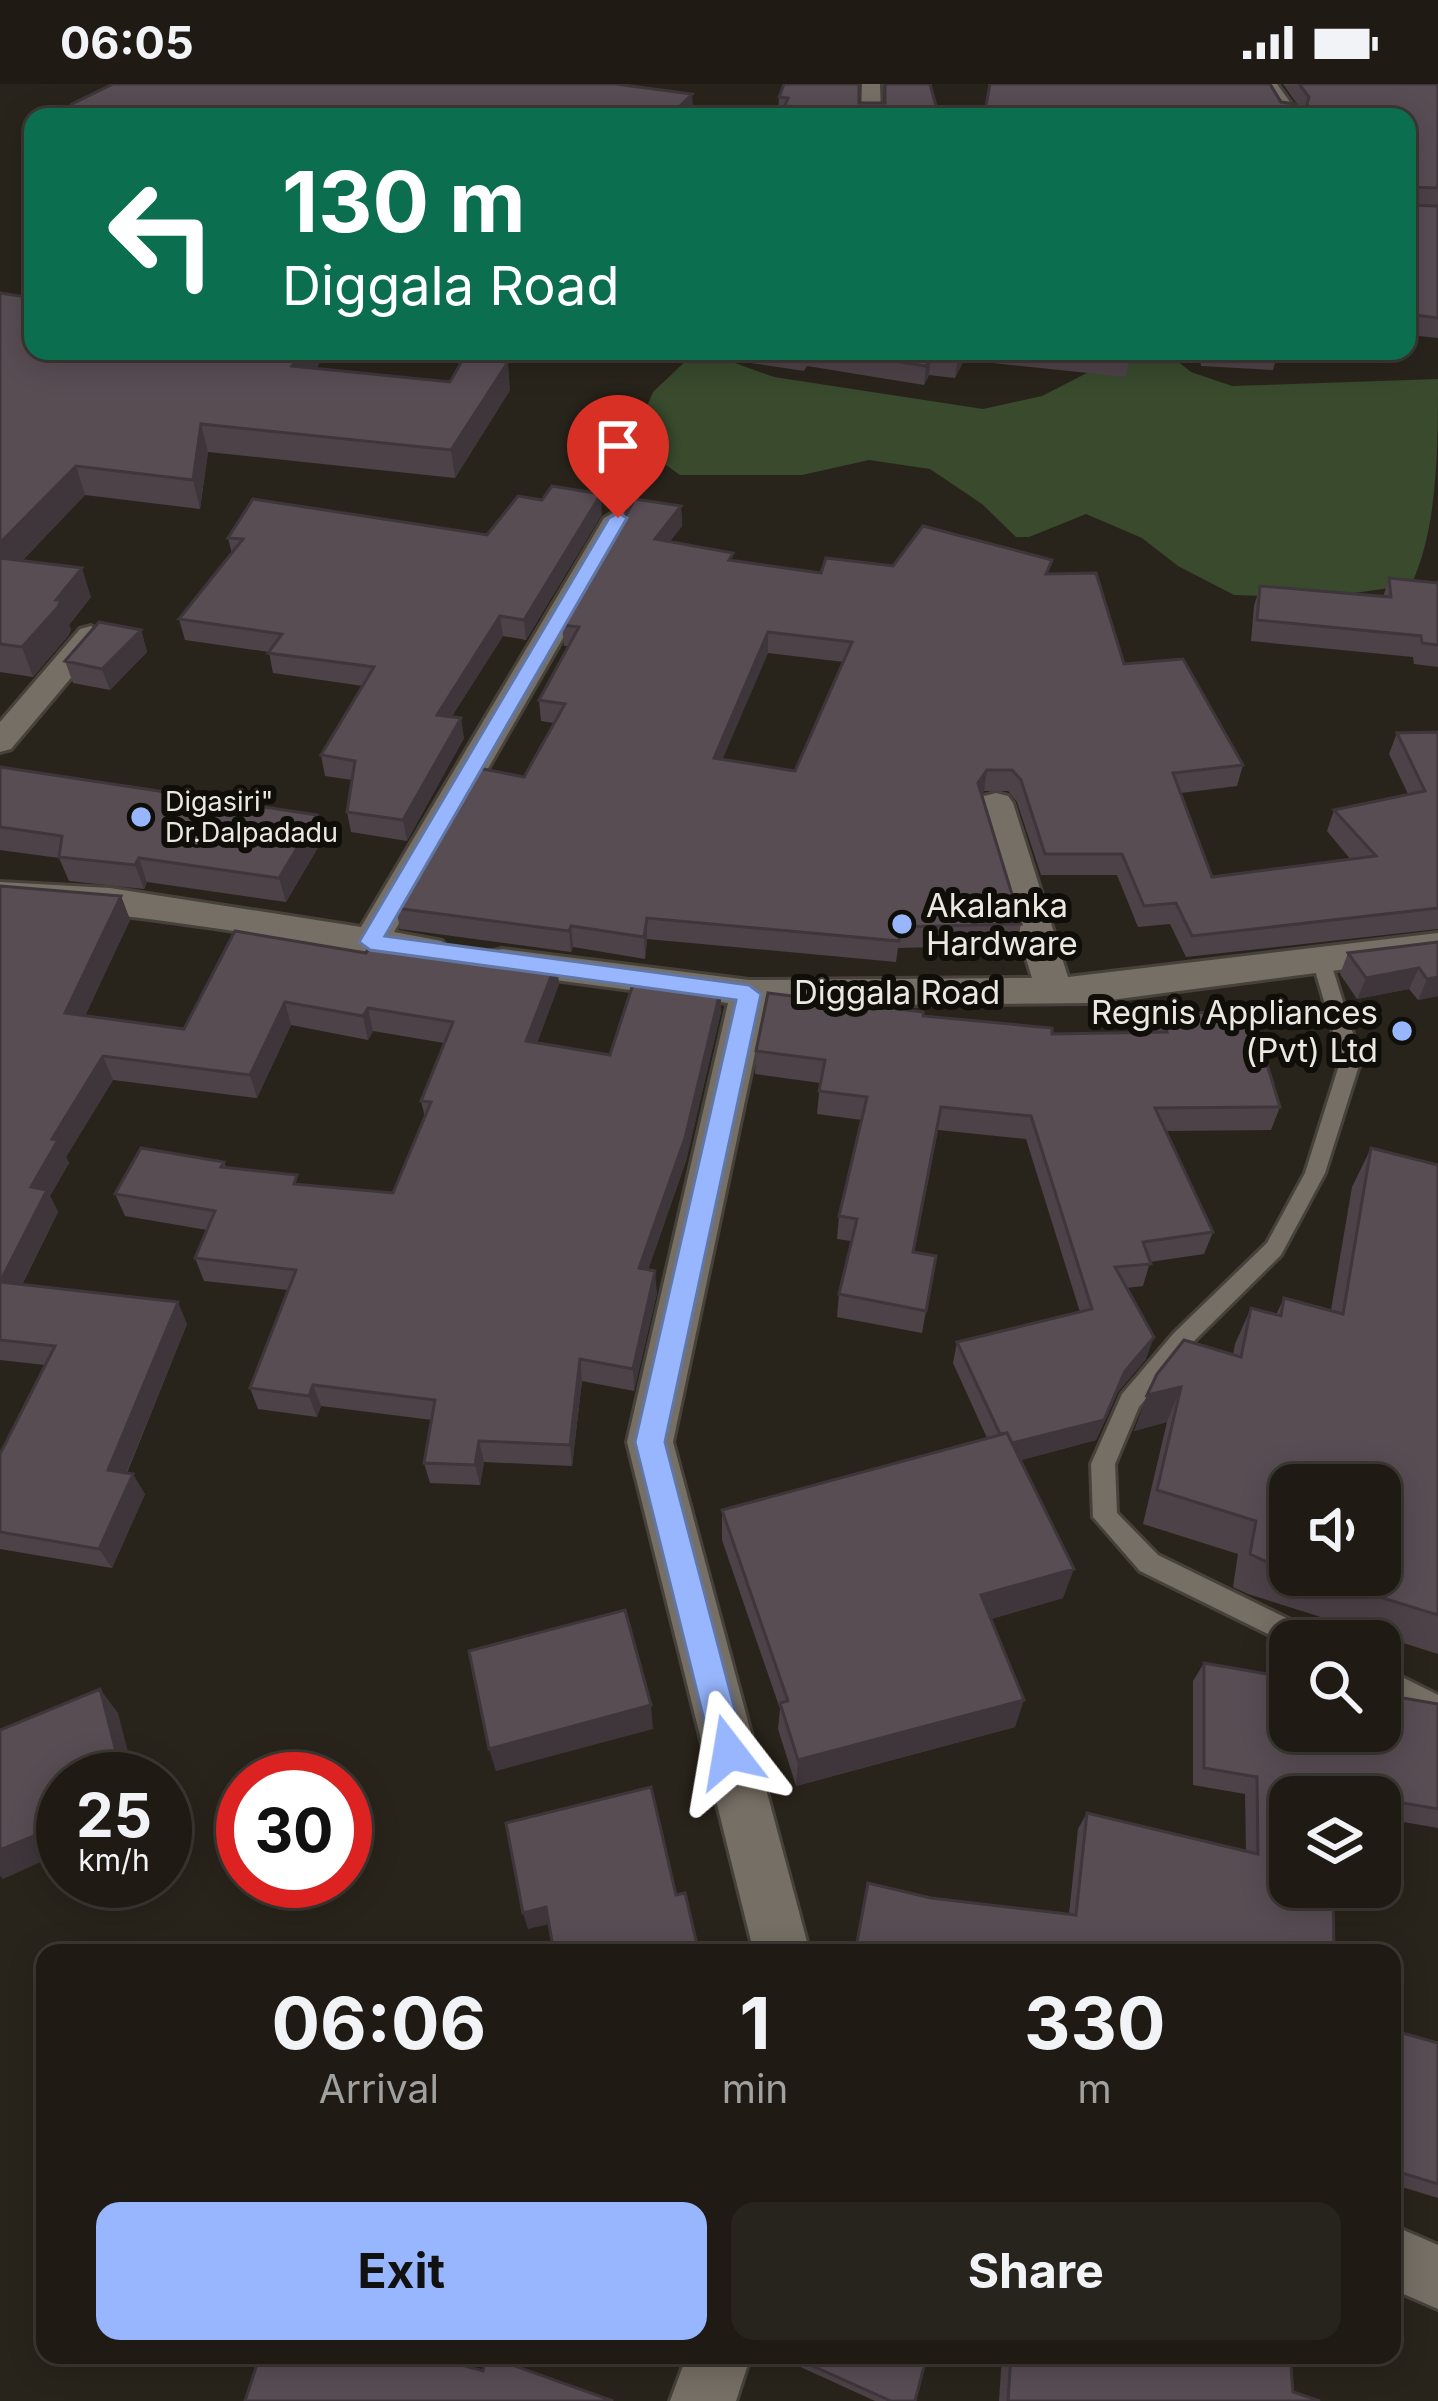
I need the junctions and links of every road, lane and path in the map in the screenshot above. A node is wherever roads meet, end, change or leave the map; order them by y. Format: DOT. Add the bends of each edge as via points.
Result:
graph roads {
  1 [pos="618,518"];
  2 [pos="91,635"];
  3 [pos="0,742"];
  4 [pos="996,803"];
  5 [pos="0,893"];
  6 [pos="370,942"];
  7 [pos="1438,945"];
  8 [pos="1321,960"];
  9 [pos="1054,991"];
  10 [pos="749,994"];
  11 [pos="1269,1622"];
  12 [pos="1401,1689"];
  13 [pos="1438,1708"];
  14 [pos="780,1944"];
  15 [pos="1401,2260"];
  16 [pos="1438,2278"];
  17 [pos="716,2364"];
  18 [pos="703,2401"];
  1 -- 6 [label="street"];
  2 -- 3 [label="street"];
  4 -- 9 [label="street"];
  5 -- 6 [label="street, Diggala Road" via="110,900"];
  6 -- 10 [label="street, Diggala Road"];
  7 -- 8 [label="street, Diggala Road"];
  8 -- 9 [label="street, Diggala Road"];
  8 -- 11 [label="lane" via="1351,1059 1315,1173 1274,1249 1130,1401 1103,1464 1105,1516 1149,1563"];
  9 -- 10 [label="street, Diggala Road"];
  10 -- 14 [label="street" via="650,1442"];
  12 -- 13 [label="lane"];
  15 -- 16 [label="street"];
  17 -- 18 [label="street"];
}
